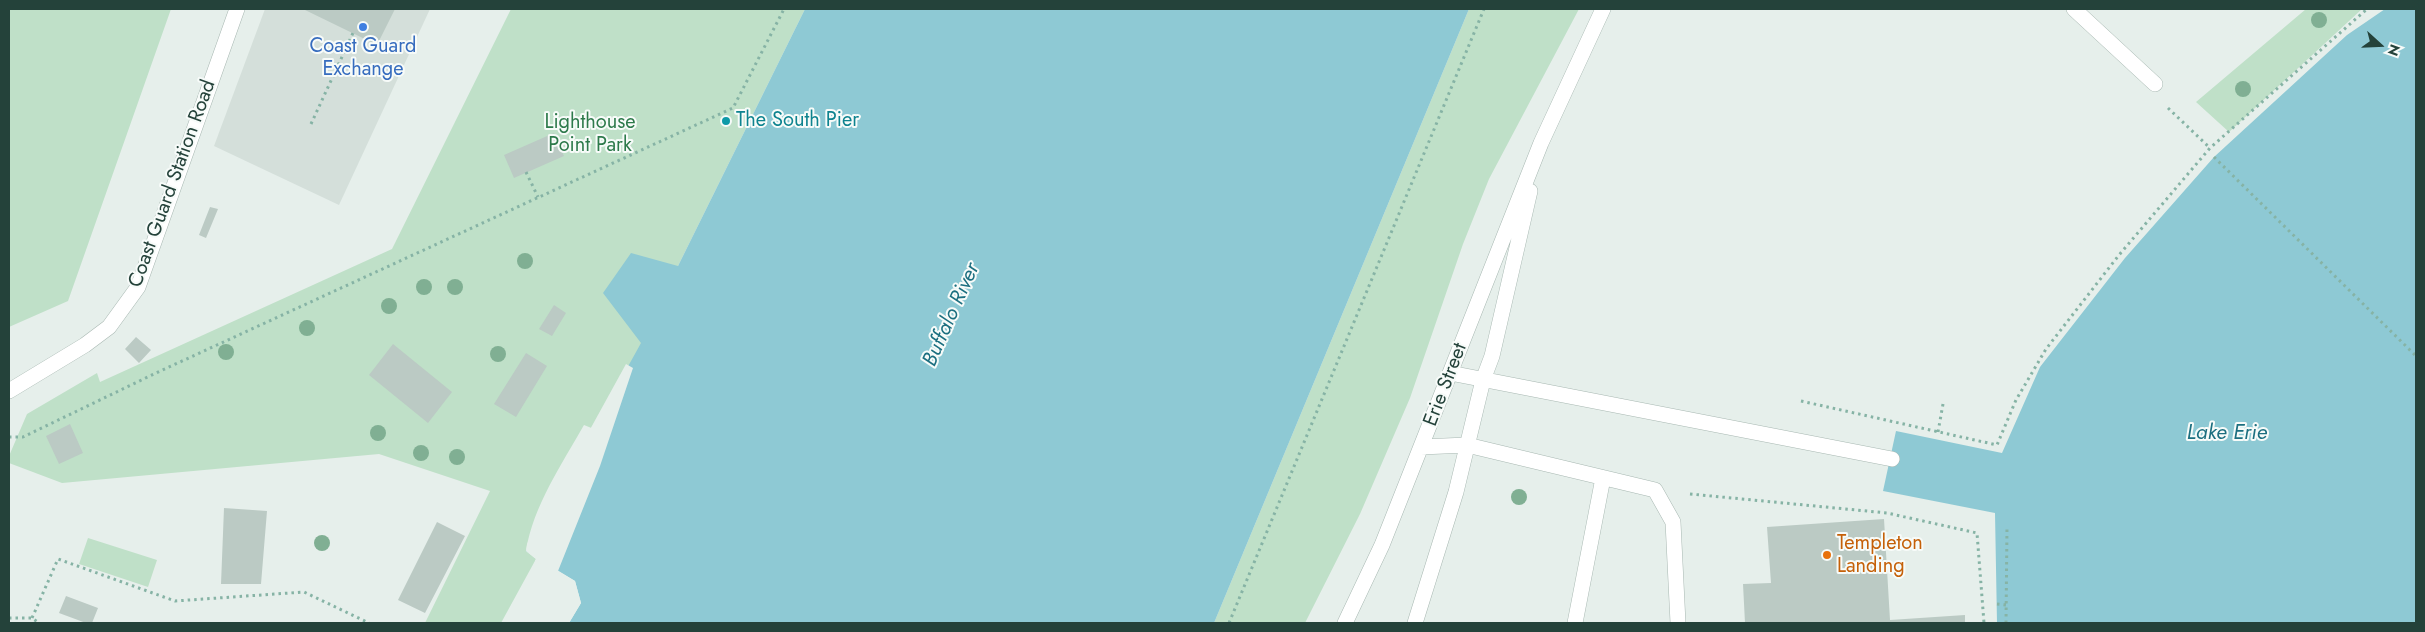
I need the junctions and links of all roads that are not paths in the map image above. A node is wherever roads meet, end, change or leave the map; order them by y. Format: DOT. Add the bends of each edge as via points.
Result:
graph roads {
  1 [pos="237,9"];
  2 [pos="1603,9"];
  3 [pos="2074,9"];
  4 [pos="2155,84"];
  5 [pos="1541,144"];
  6 [pos="1450,373"];
  7 [pos="1483,380"];
  8 [pos="9,391"];
  9 [pos="1467,444"];
  10 [pos="1421,447"];
  11 [pos="1892,459"];
  12 [pos="1603,478"];
  13 [pos="1345,623"];
  14 [pos="1416,623"];
  15 [pos="1574,623"];
  16 [pos="1678,623"];
  1 -- 8 [label="street, Coast Guard Station Road" via="138,287 108,327 85,345"];
  2 -- 5 [label="street, Erie Street"];
  3 -- 4 [label="street"];
  5 -- 6 [label="street, Erie Street"];
  5 -- 7 [label="street, Erie Street" via="1492,356"];
  6 -- 7 [label="street"];
  6 -- 10 [label="street, Erie Street"];
  7 -- 9 [label="street, Erie Street"];
  7 -- 11 [label="street"];
  9 -- 10 [label="street"];
  9 -- 12 [label="street"];
  9 -- 14 [label="street, Erie Street" via="1456,492"];
  10 -- 13 [label="street, Erie Street" via="1382,545"];
  12 -- 15 [label="street"];
  12 -- 16 [label="street" via="1654,490 1673,522"];
}
